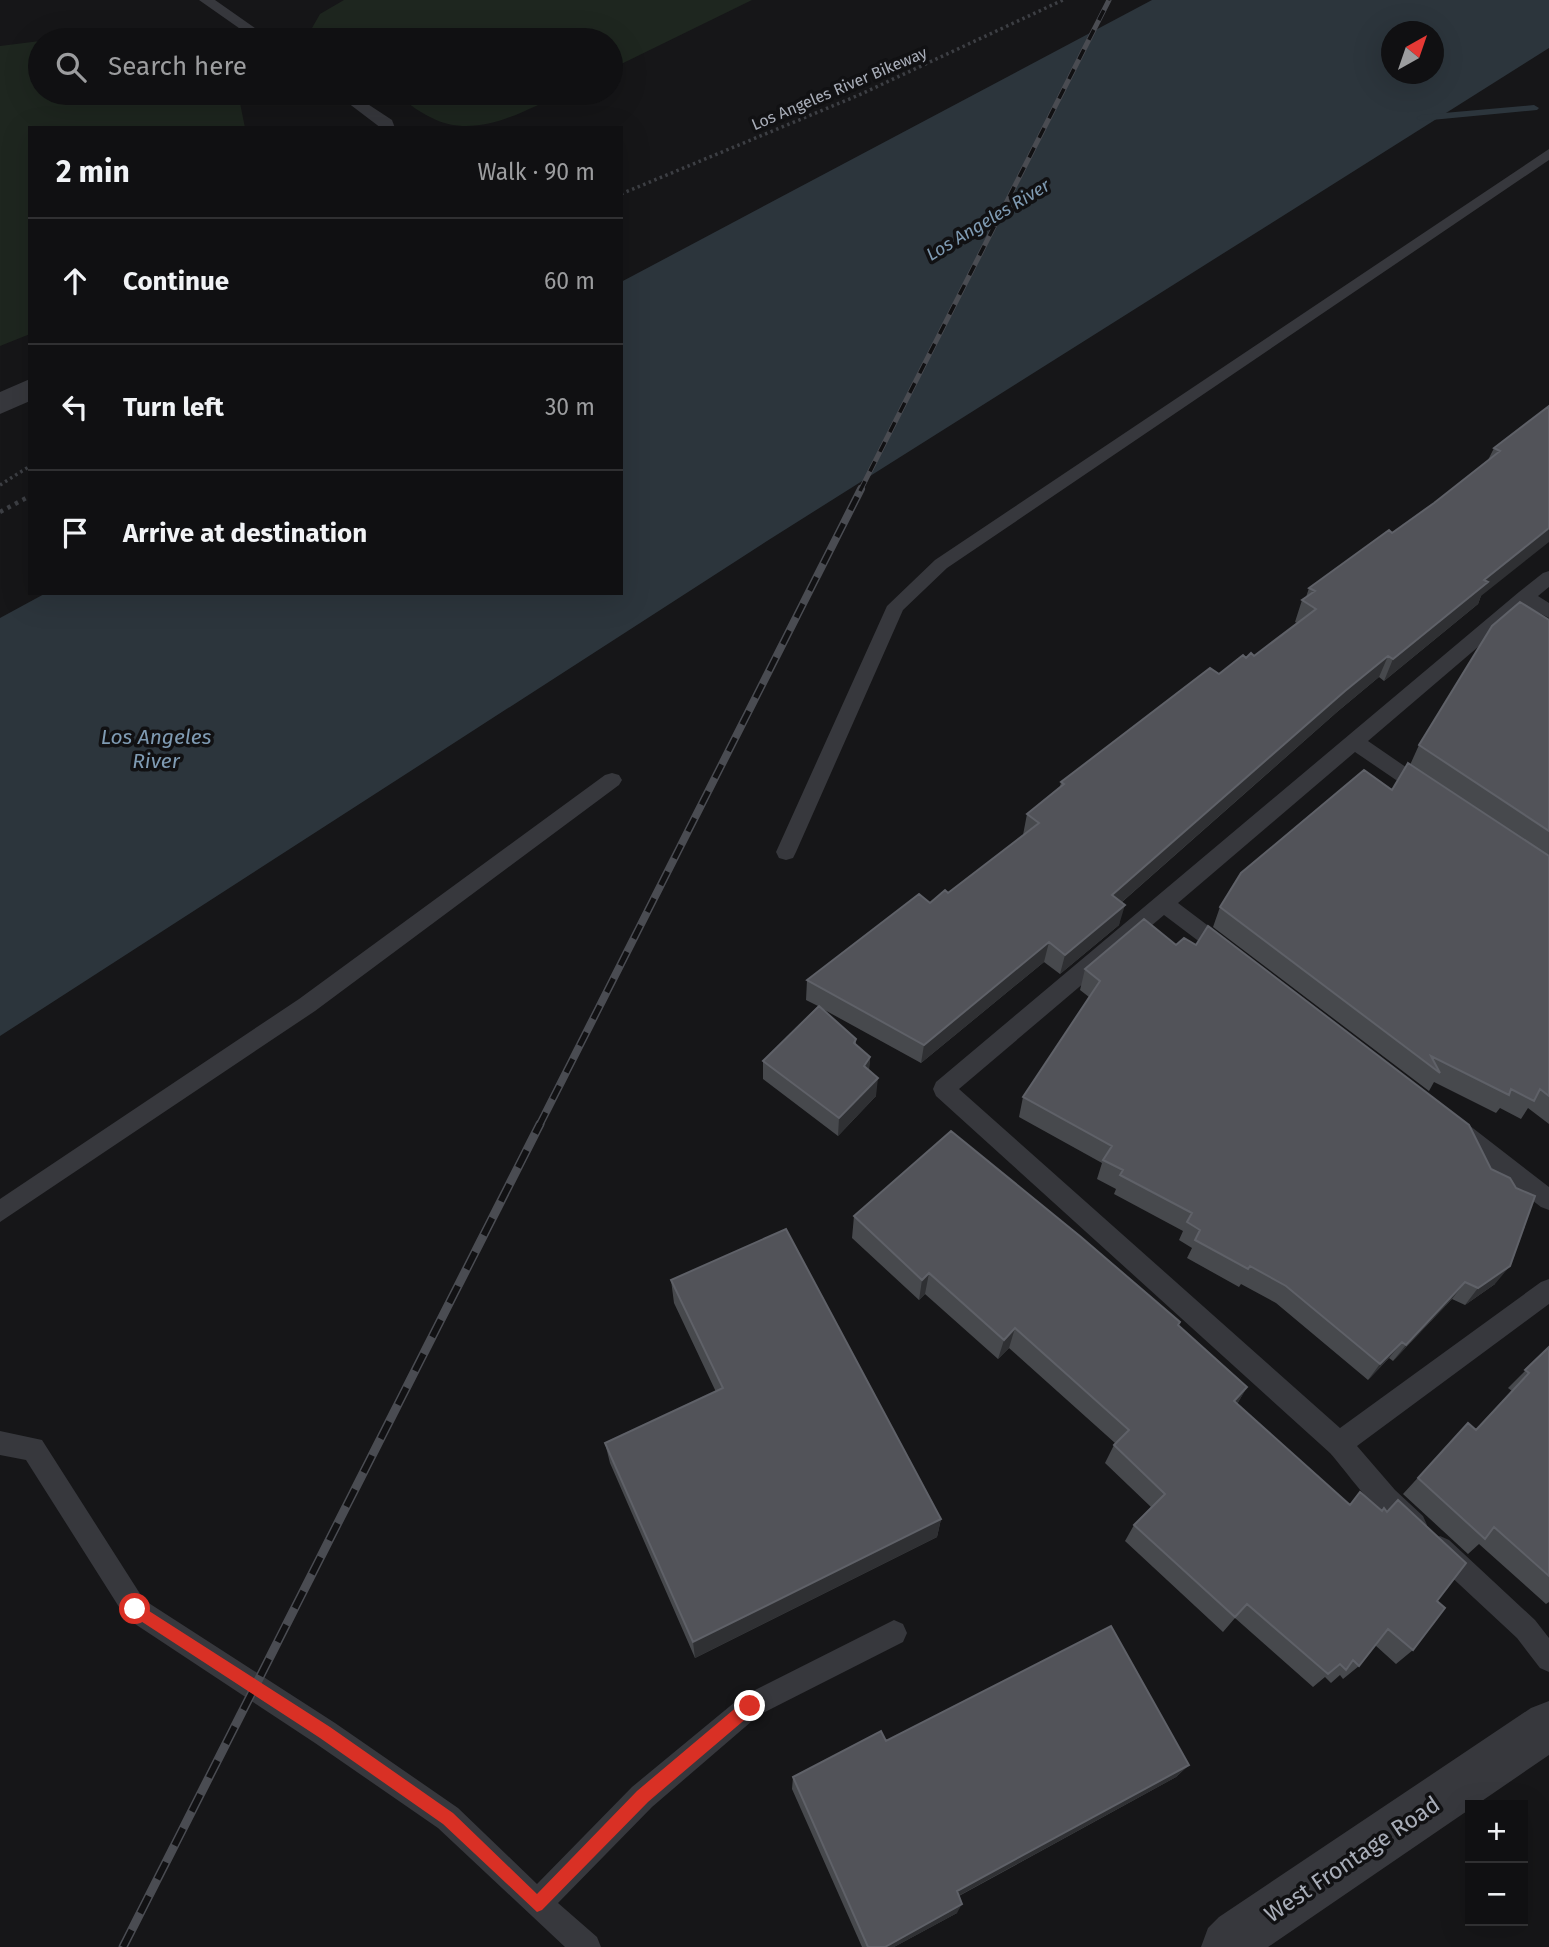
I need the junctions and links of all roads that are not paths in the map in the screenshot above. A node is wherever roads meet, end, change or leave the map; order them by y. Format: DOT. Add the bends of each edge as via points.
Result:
graph roads {
  1 [pos="206,0"];
  2 [pos="247,28"];
  3 [pos="360,105"];
  4 [pos="388,126"];
  5 [pos="1549,153"];
  6 [pos="28,390"];
  7 [pos="0,404"];
  8 [pos="1549,577"];
  9 [pos="1525,597"];
  10 [pos="1549,611"];
  11 [pos="1354,743"];
  12 [pos="612,779"];
  13 [pos="1446,804"];
  14 [pos="786,852"];
  15 [pos="1164,904"];
  16 [pos="1241,963"];
  17 [pos="1439,1115"];
  18 [pos="1549,1200"];
  19 [pos="0,1212"];
  20 [pos="1549,1290"];
  21 [pos="0,1443"];
  22 [pos="1339,1444"];
  23 [pos="894,1633"];
  24 [pos="1549,1659"];
  25 [pos="1549,1726"];
  26 [pos="537,1904"];
  27 [pos="587,1947"];
  28 [pos="1227,1947"];
  1 -- 2 [label="lane"];
  3 -- 4 [label="lane"];
  5 -- 14 [label="lane" via="941,564 896,607"];
  6 -- 7 [label="street"];
  8 -- 9 [label="lane"];
  9 -- 10 [label="lane"];
  9 -- 11 [label="lane"];
  11 -- 13 [label="lane"];
  11 -- 15 [label="lane"];
  12 -- 19 [label="lane" via="307,1005"];
  15 -- 16 [label="lane"];
  15 -- 22 [label="lane" via="944,1089"];
  17 -- 18 [label="lane"];
  20 -- 22 [label="lane"];
  21 -- 26 [label="lane" via="33,1449 135,1609 448,1818"];
  22 -- 24 [label="lane" via="1386,1499 1526,1629"];
  23 -- 26 [label="lane" via="750,1706 642,1797"];
  25 -- 28 [label="street, West Frontage Road"];
  26 -- 27 [label="lane"];
}
